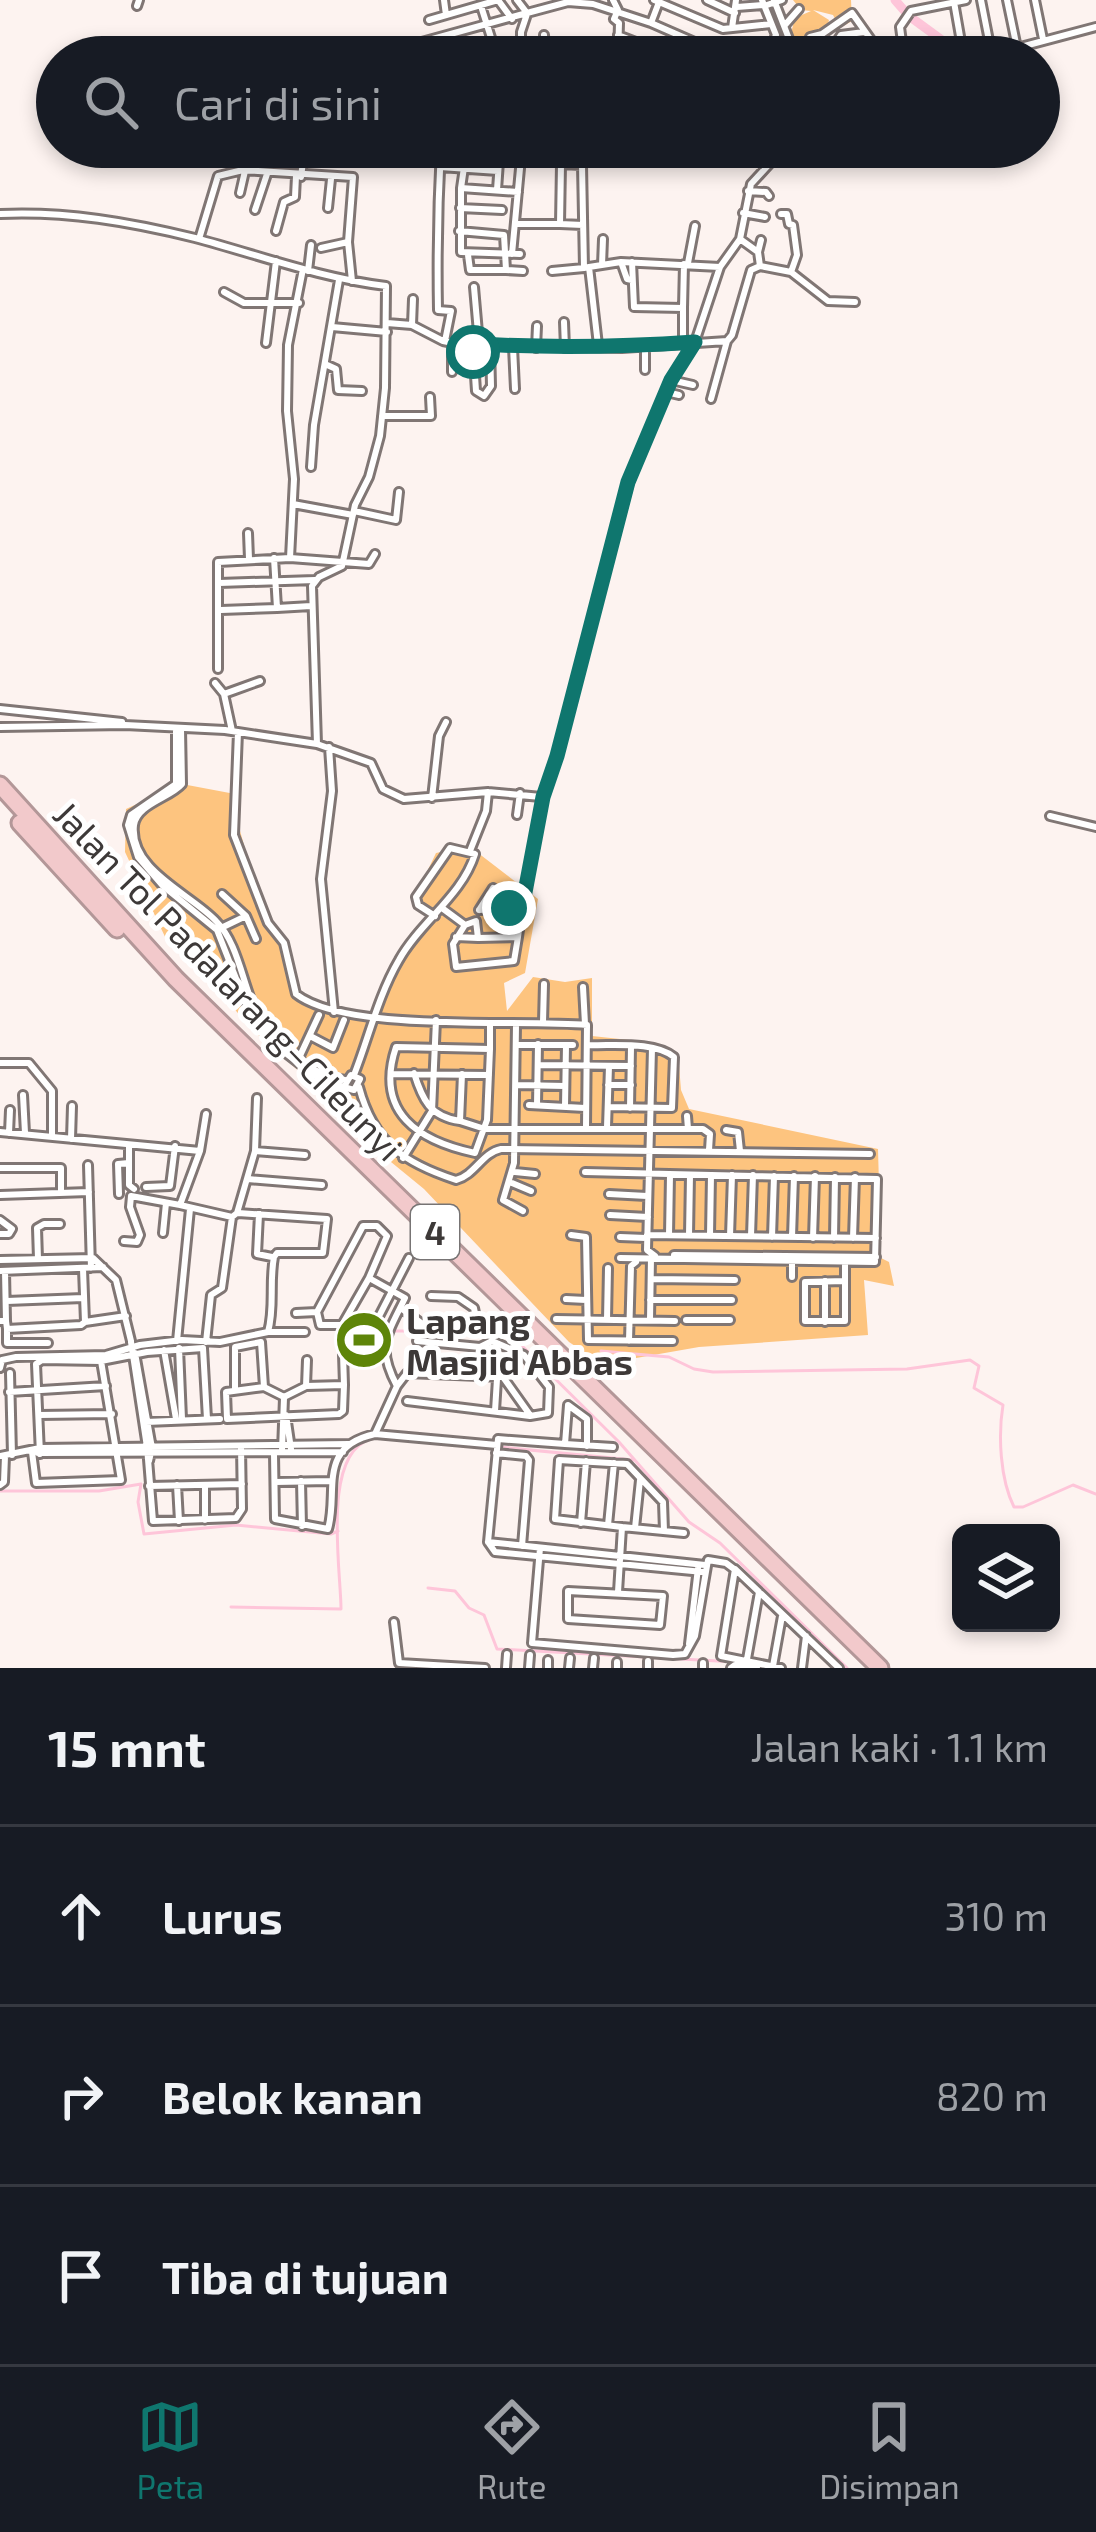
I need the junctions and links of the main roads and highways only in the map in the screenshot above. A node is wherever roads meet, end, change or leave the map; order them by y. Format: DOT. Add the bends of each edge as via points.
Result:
graph roads {
  1 [pos="0,785"];
  2 [pos="0,799"];
  3 [pos="868,1668"];
  4 [pos="880,1668"];
  1 -- 4 [label="highway, Jalan Tol Padalarang–Cileunyi / 4" via="176,979"];
  2 -- 3 [label="highway, Jalan Tol Padalarang–Cileunyi / 4" via="168,983"];
}
